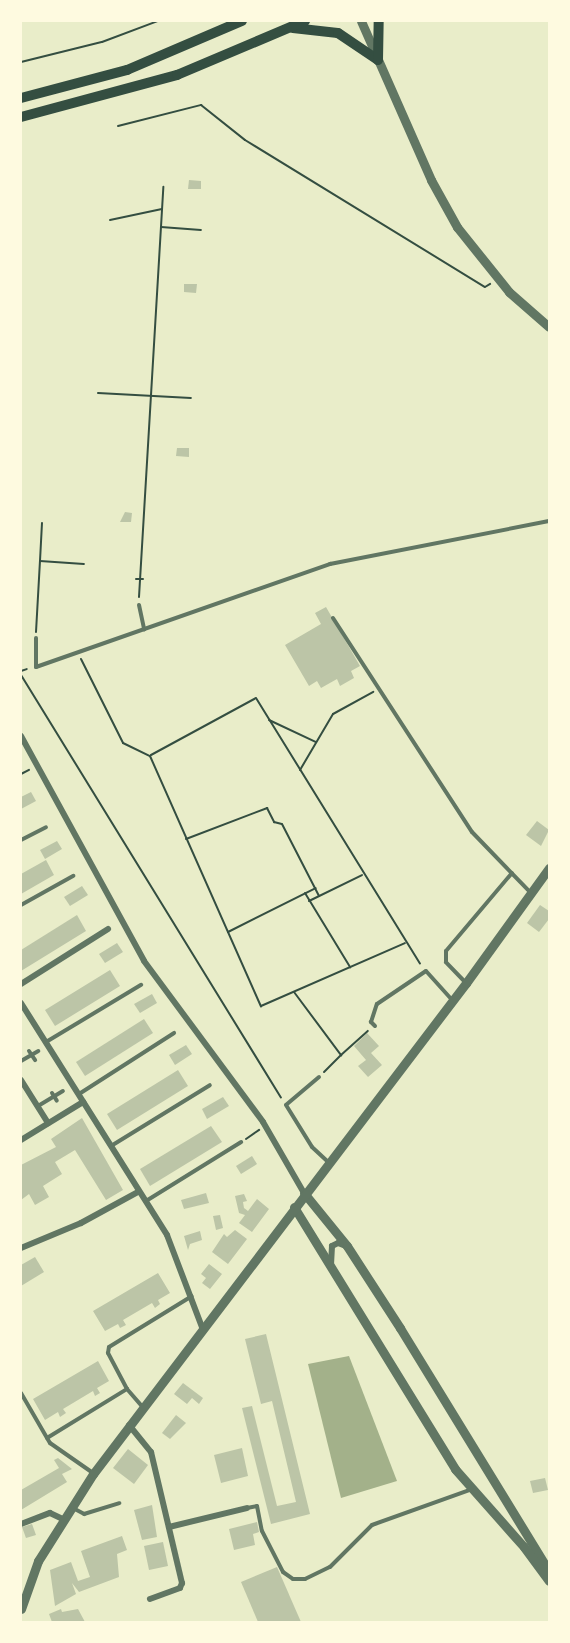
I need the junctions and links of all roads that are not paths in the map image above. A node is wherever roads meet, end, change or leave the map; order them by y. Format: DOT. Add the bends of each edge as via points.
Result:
graph roads {
  1 [pos="242,21"];
  2 [pos="305,21"];
  3 [pos="361,21"];
  4 [pos="379,21"];
  5 [pos="290,27"];
  6 [pos="378,60"];
  7 [pos="21,98"];
  8 [pos="21,117"];
  9 [pos="549,327"];
  10 [pos="549,521"];
  11 [pos="139,605"];
  12 [pos="333,618"];
  13 [pos="144,629"];
  14 [pos="36,638"];
  15 [pos="21,736"];
  16 [pos="46,827"];
  17 [pos="21,840"];
  18 [pos="549,868"];
  19 [pos="512,873"];
  20 [pos="73,876"];
  21 [pos="531,892"];
  22 [pos="21,905"];
  23 [pos="108,929"];
  24 [pos="466,983"];
  25 [pos="21,984"];
  26 [pos="141,985"];
  27 [pos="452,1000"];
  28 [pos="21,1003"];
  29 [pos="375,1026"];
  30 [pos="174,1033"];
  31 [pos="46,1042"];
  32 [pos="38,1051"];
  33 [pos="30,1053"];
  34 [pos="34,1060"];
  35 [pos="21,1061"];
  36 [pos="319,1077"];
  37 [pos="21,1080"];
  38 [pos="210,1085"];
  39 [pos="63,1091"];
  40 [pos="78,1094"];
  41 [pos="83,1102"];
  42 [pos="38,1106"];
  43 [pos="48,1123"];
  44 [pos="21,1140"];
  45 [pos="242,1142"];
  46 [pos="110,1146"];
  47 [pos="327,1161"];
  48 [pos="138,1192"];
  49 [pos="304,1193"];
  50 [pos="145,1201"];
  51 [pos="294,1207"];
  52 [pos="346,1246"];
  53 [pos="21,1248"];
  54 [pos="331,1265"];
  55 [pos="192,1295"];
  56 [pos="202,1327"];
  57 [pos="128,1389"];
  58 [pos="21,1393"];
  59 [pos="142,1406"];
  60 [pos="128,1425"];
  61 [pos="47,1438"];
  62 [pos="93,1474"];
  63 [pos="470,1490"];
  64 [pos="119,1503"];
  65 [pos="71,1507"];
  66 [pos="247,1508"];
  67 [pos="63,1519"];
  68 [pos="21,1524"];
  69 [pos="169,1527"];
  70 [pos="549,1571"];
  71 [pos="549,1581"];
  72 [pos="150,1599"];
  73 [pos="21,1609"];
  1 -- 7 [label="main road" via="127,70"];
  2 -- 5 [label="main road"];
  3 -- 6 [label="street"];
  4 -- 6 [label="main road"];
  5 -- 6 [label="main road" via="338,33"];
  5 -- 8 [label="main road" via="190,71"];
  6 -- 9 [label="street" via="457,227 497,278"];
  10 -- 13 [label="lane" via="330,564"];
  11 -- 13 [label="lane"];
  12 -- 19 [label="lane" via="472,832"];
  13 -- 14 [label="lane" via="36,667"];
  15 -- 49 [label="street" via="144,961 265,1126"];
  16 -- 17 [label="lane"];
  18 -- 21 [label="street"];
  19 -- 21 [label="lane"];
  19 -- 24 [label="lane" via="446,951 446,962"];
  20 -- 22 [label="lane"];
  21 -- 24 [label="street"];
  23 -- 25 [label="street"];
  24 -- 27 [label="street"];
  26 -- 31 [label="lane"];
  27 -- 29 [label="lane" via="426,971 377,1004 371,1022"];
  27 -- 47 [label="street"];
  28 -- 31 [label="street"];
  30 -- 40 [label="lane"];
  31 -- 40 [label="street"];
  32 -- 33 [label="lane"];
  33 -- 34 [label="lane"];
  33 -- 35 [label="lane"];
  36 -- 47 [label="lane" via="286,1105 312,1147"];
  37 -- 42 [label="street"];
  38 -- 46 [label="lane"];
  39 -- 42 [label="lane"];
  40 -- 41 [label="street"];
  41 -- 43 [label="street"];
  41 -- 46 [label="street"];
  42 -- 43 [label="street"];
  43 -- 44 [label="street"];
  45 -- 50 [label="lane"];
  46 -- 48 [label="street"];
  47 -- 49 [label="street"];
  48 -- 50 [label="street"];
  48 -- 53 [label="street" via="81,1223"];
  49 -- 51 [label="street"];
  49 -- 52 [label="street"];
  50 -- 55 [label="street" via="174,1249"];
  51 -- 54 [label="street"];
  51 -- 56 [label="street"];
  52 -- 54 [label="street" via="332,1246"];
  52 -- 70 [label="street"];
  54 -- 63 [label="street"];
  55 -- 56 [label="street"];
  55 -- 57 [label="lane" via="109,1347 108,1353"];
  56 -- 59 [label="street"];
  57 -- 59 [label="lane"];
  57 -- 61 [label="lane"];
  58 -- 61 [label="lane"];
  59 -- 60 [label="street"];
  60 -- 62 [label="street"];
  60 -- 69 [label="street" via="151,1452"];
  61 -- 62 [label="lane"];
  62 -- 65 [label="street"];
  63 -- 66 [label="lane" via="372,1525 330,1567 305,1579 283,1572 262,1530 256,1506"];
  63 -- 71 [label="street" via="524,1547"];
  64 -- 65 [label="lane" via="84,1514"];
  65 -- 67 [label="street"];
  66 -- 69 [label="street"];
  67 -- 68 [label="street" via="50,1513"];
  67 -- 73 [label="street" via="38,1561"];
  69 -- 72 [label="street" via="182,1583 180,1588"];
}
